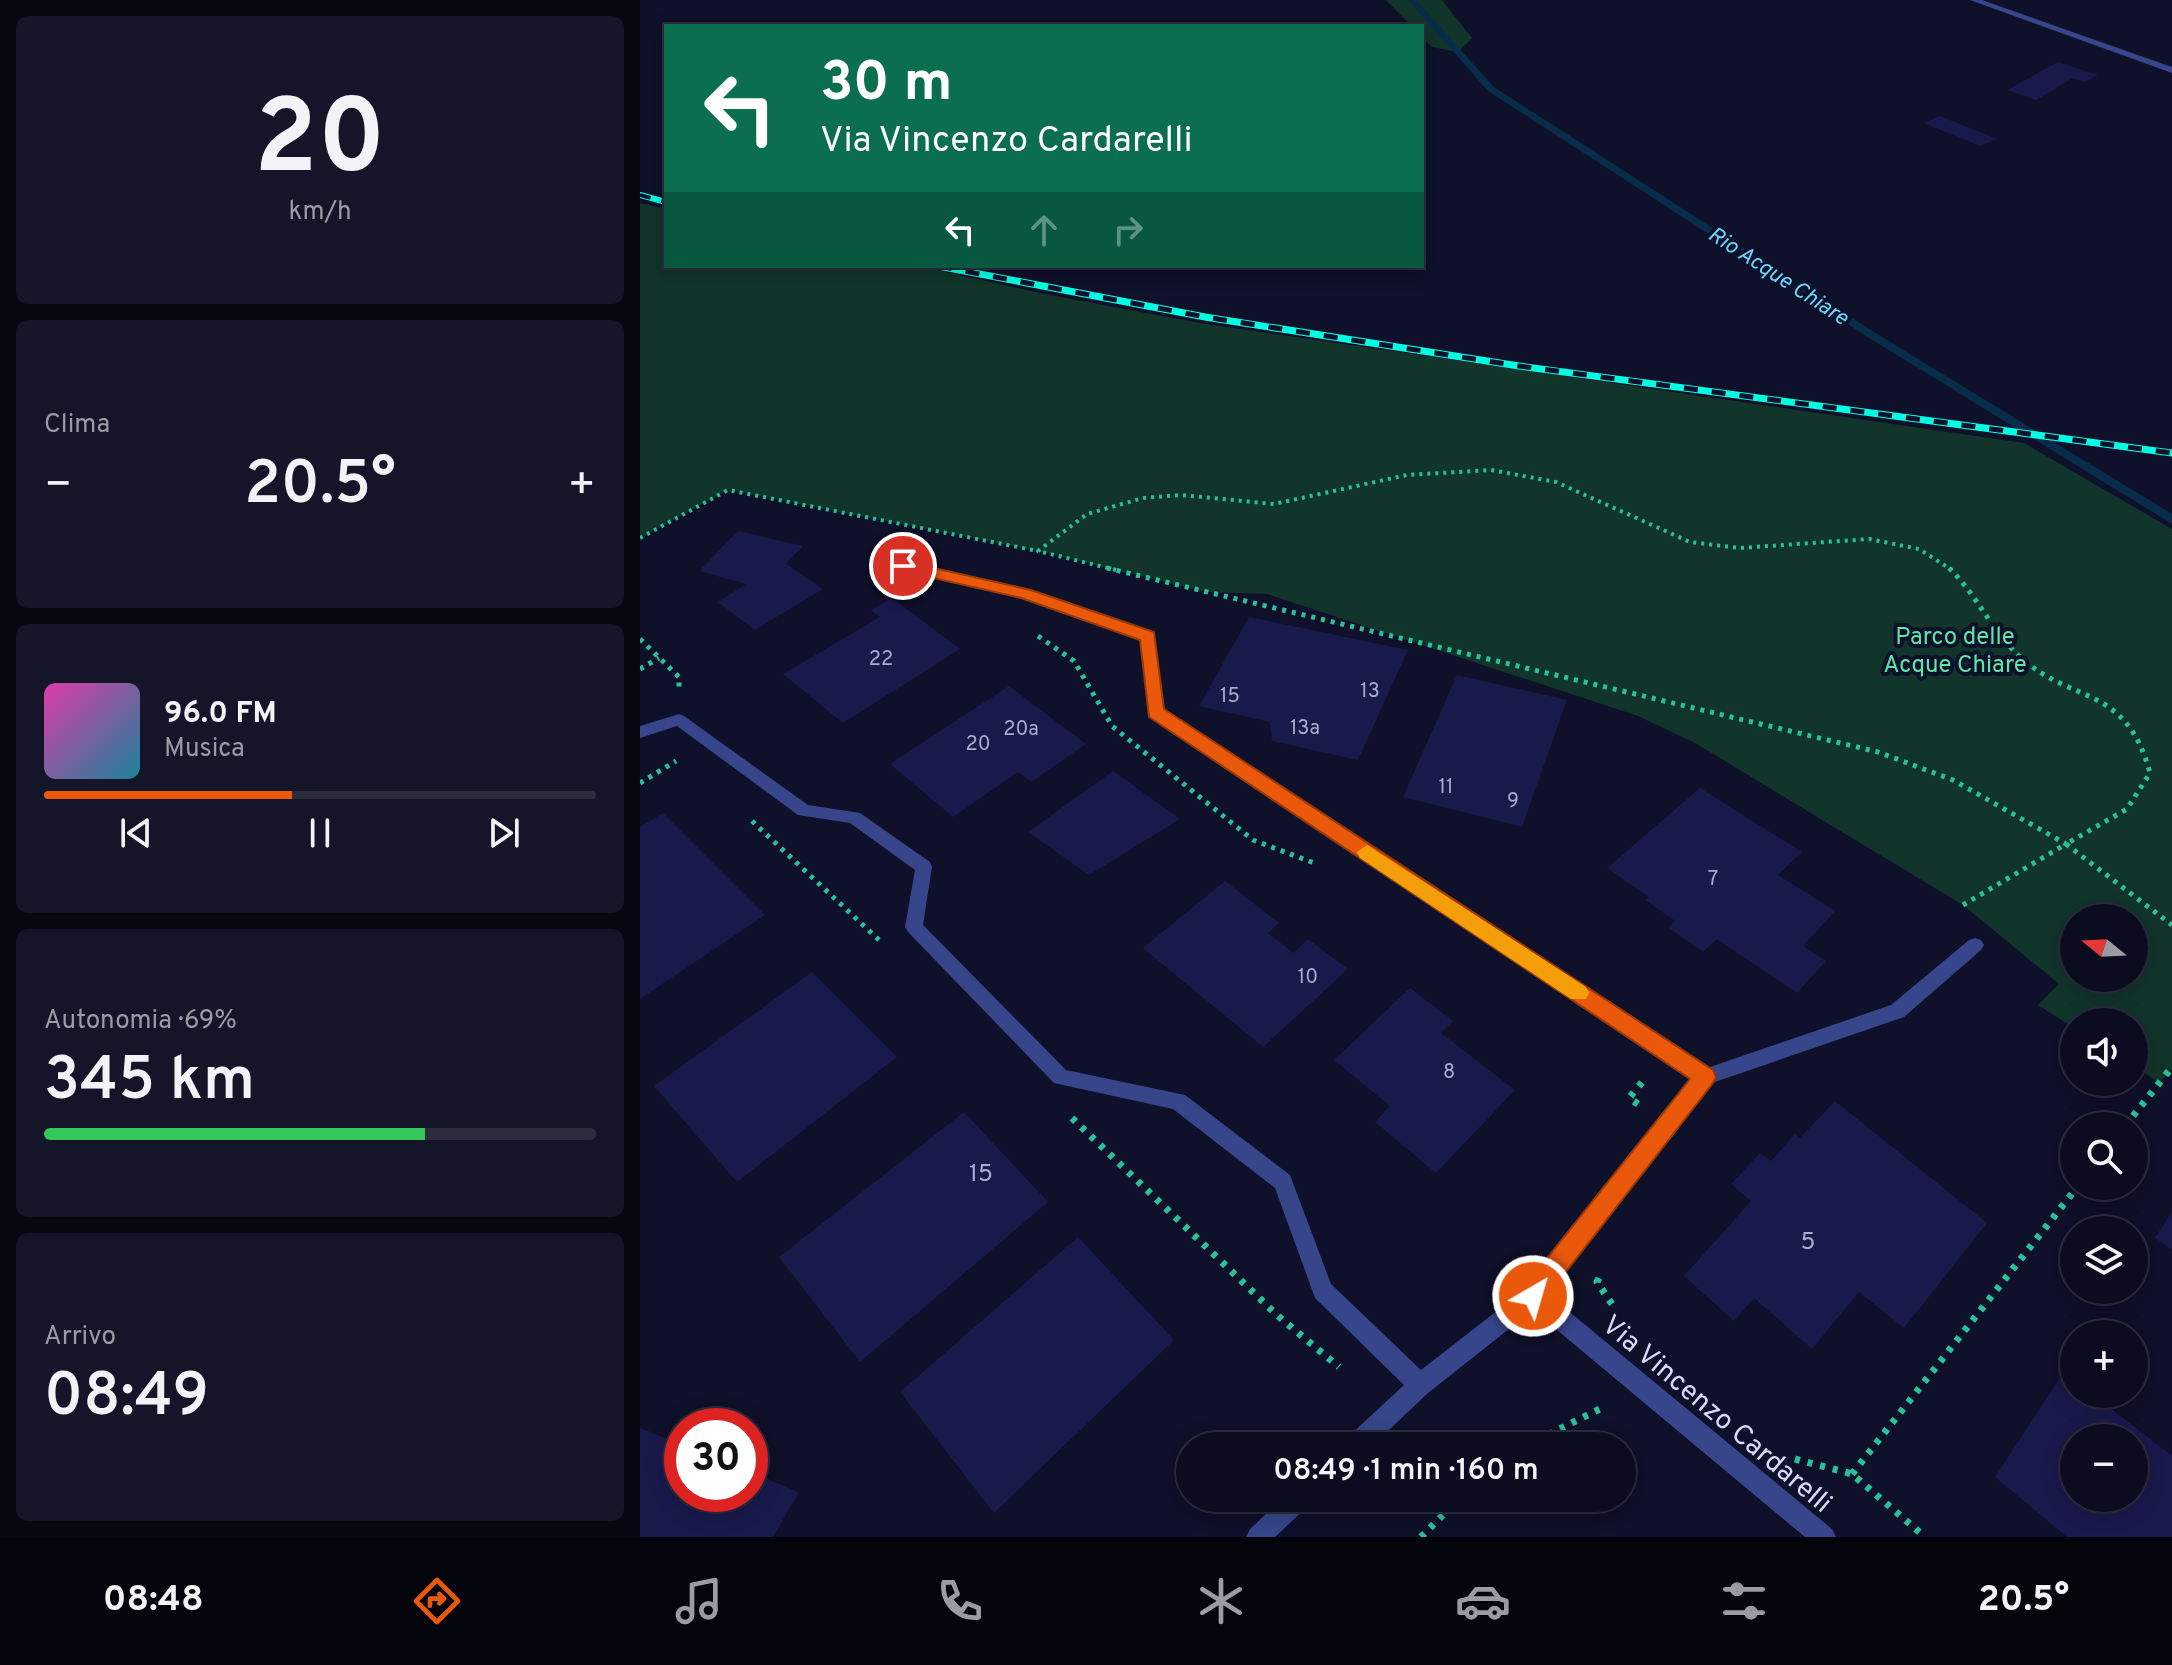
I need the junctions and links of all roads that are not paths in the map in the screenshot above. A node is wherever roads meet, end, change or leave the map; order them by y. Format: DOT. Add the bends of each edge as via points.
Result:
graph roads {
  1 [pos="1974,0"];
  2 [pos="2172,70"];
  3 [pos="889,563"];
  4 [pos="640,732"];
  5 [pos="1975,945"];
  6 [pos="1705,1077"];
  7 [pos="1533,1296"];
  8 [pos="1420,1385"];
  9 [pos="1370,1432"];
  10 [pos="1285,1512"];
  11 [pos="1258,1537"];
  12 [pos="1824,1537"];
  1 -- 2 [label="street"];
  3 -- 6 [label="street" via="1025,594 1148,636 1156,712"];
  4 -- 8 [label="street" via="679,720 804,811 854,817 924,867 914,927 1061,1077 1178,1101 1283,1182 1323,1291"];
  5 -- 6 [label="street" via="1897,1011"];
  6 -- 7 [label="street"];
  7 -- 8 [label="street"];
  7 -- 12 [label="street, Via Vincenzo Cardarelli"];
  8 -- 9 [label="street"];
  10 -- 11 [label="street"];
}
